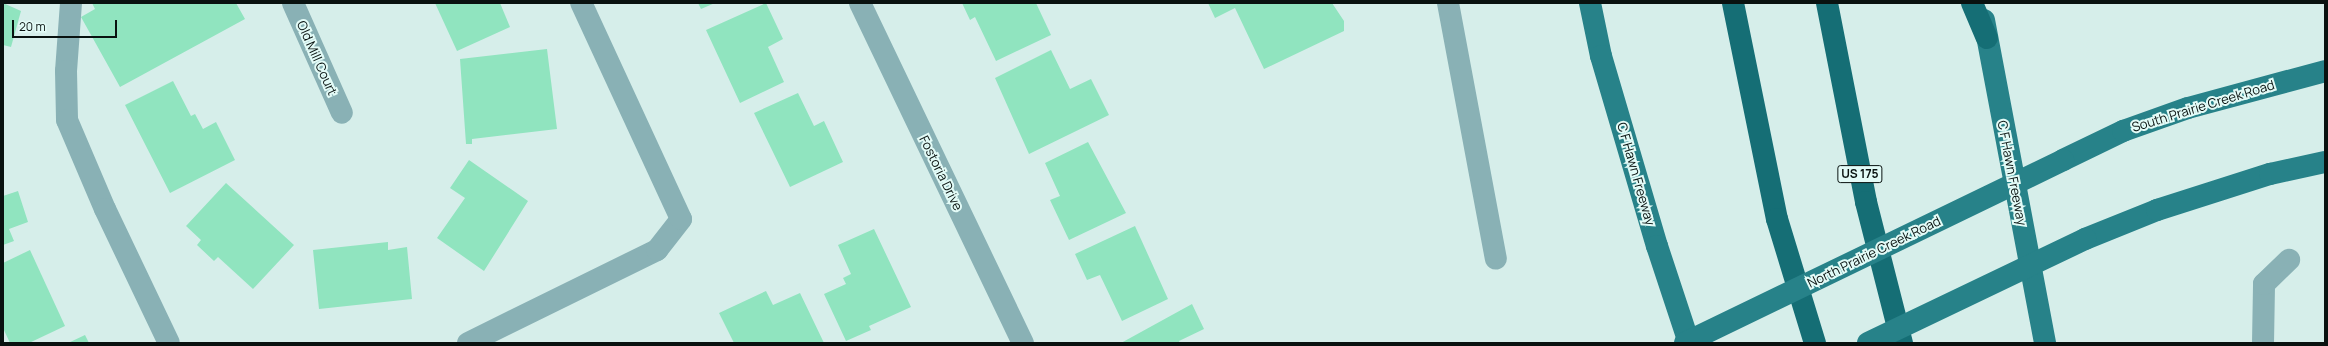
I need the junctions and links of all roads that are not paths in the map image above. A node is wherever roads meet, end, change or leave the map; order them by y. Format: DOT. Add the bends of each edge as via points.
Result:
graph roads {
  1 [pos="71,3"];
  2 [pos="293,3"];
  3 [pos="581,3"];
  4 [pos="860,3"];
  5 [pos="1448,3"];
  6 [pos="1590,3"];
  7 [pos="1732,3"];
  8 [pos="1827,3"];
  9 [pos="1972,3"];
  10 [pos="1981,3"];
  11 [pos="1987,38"];
  12 [pos="2325,72"];
  13 [pos="342,113"];
  14 [pos="2063,160"];
  15 [pos="2325,162"];
  16 [pos="1496,259"];
  17 [pos="2289,260"];
  18 [pos="1021,342"];
  19 [pos="169,343"];
  20 [pos="468,343"];
  21 [pos="1685,343"];
  22 [pos="1689,343"];
  23 [pos="1815,343"];
  24 [pos="1868,343"];
  25 [pos="1902,343"];
  26 [pos="2045,343"];
  27 [pos="2263,343"];
  1 -- 19 [label="street" via="66,71 67,120 105,210"];
  2 -- 13 [label="street, Old Mill Court"];
  3 -- 20 [label="street" via="681,219 657,250"];
  4 -- 18 [label="street, Fostoria Drive"];
  5 -- 16 [label="street"];
  6 -- 22 [label="main road, C F Hawn Freeway" via="1601,56 1657,246"];
  7 -- 23 [label="highway" via="1778,219"];
  8 -- 25 [label="highway, US 175" via="1866,202"];
  9 -- 11 [label="highway"];
  10 -- 11 [label="main road, C F Hawn Freeway"];
  11 -- 26 [label="main road, C F Hawn Freeway"];
  12 -- 14 [label="main road, South Prairie Creek Road" via="2188,108 2123,131"];
  14 -- 21 [label="main road, North Prairie Creek Road, bridge"];
  15 -- 24 [label="main road, bridge" via="2270,174 2157,210 2085,239"];
  17 -- 27 [label="street" via="2264,284"];
}
